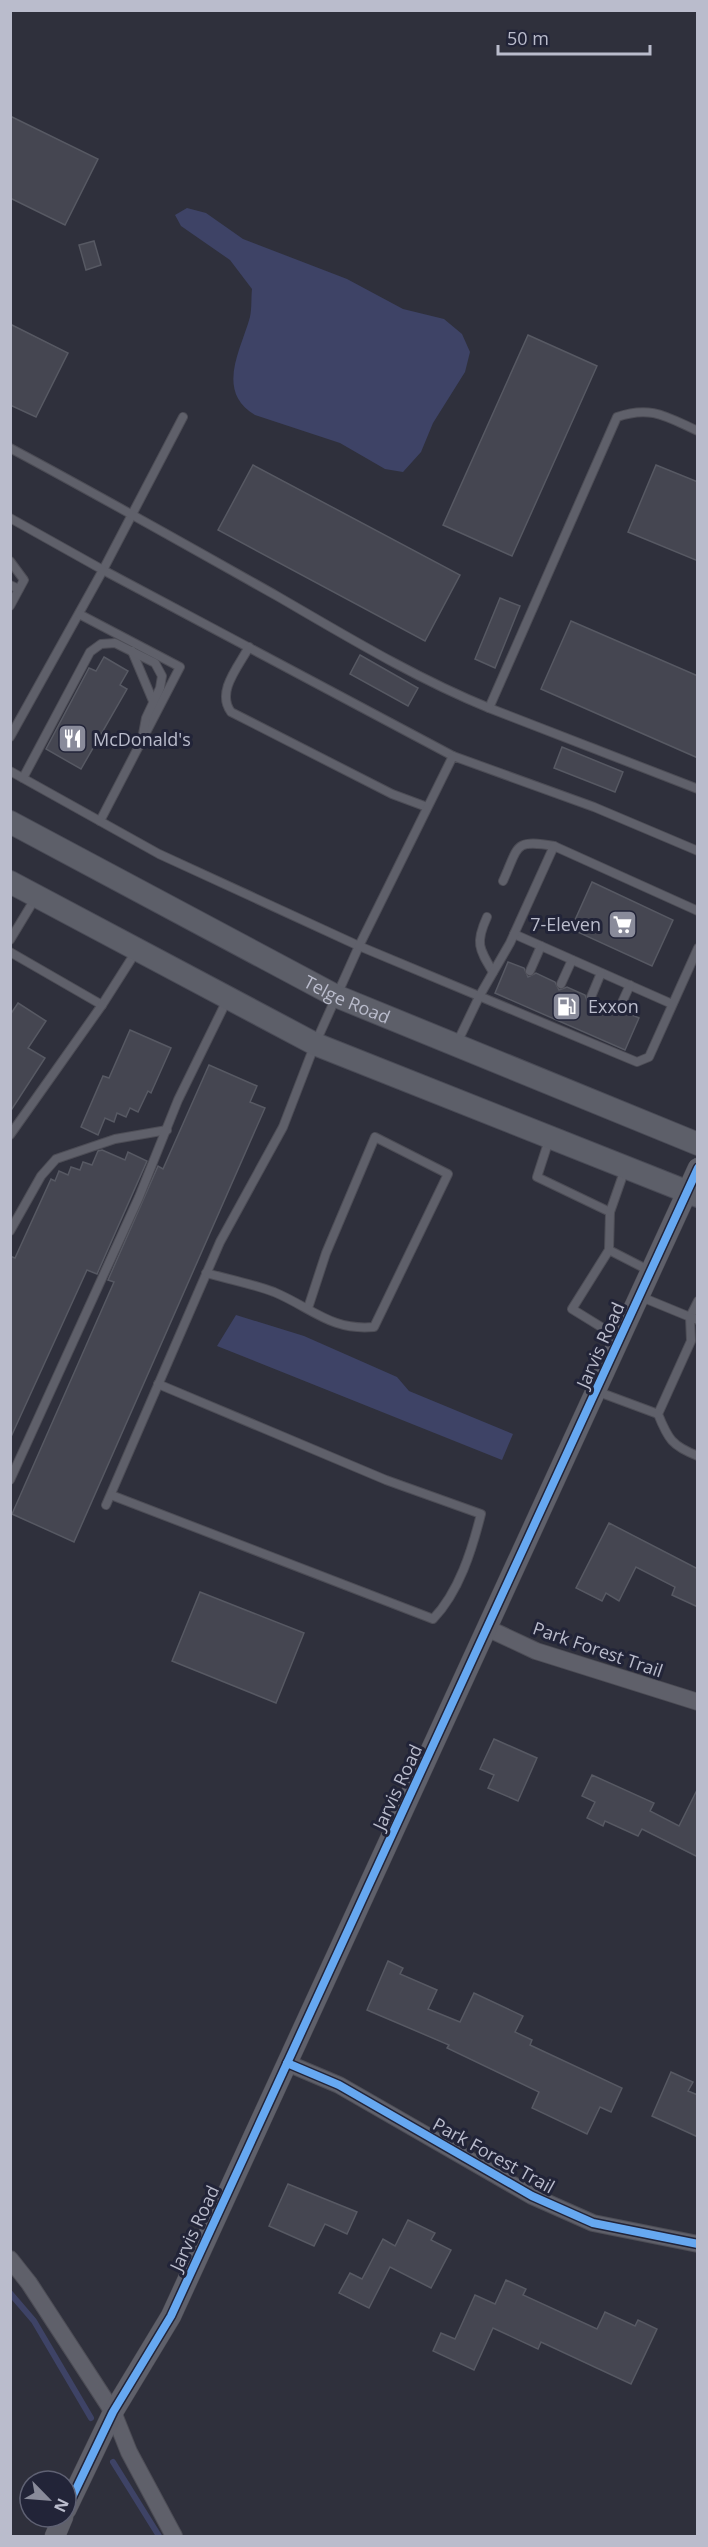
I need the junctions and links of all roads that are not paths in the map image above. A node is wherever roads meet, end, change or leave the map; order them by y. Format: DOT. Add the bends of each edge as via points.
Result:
graph roads {
  1 [pos="183,417"];
  2 [pos="698,431"];
  3 [pos="10,448"];
  4 [pos="132,513"];
  5 [pos="10,518"];
  6 [pos="10,561"];
  7 [pos="103,570"];
  8 [pos="10,585"];
  9 [pos="19,589"];
  10 [pos="10,606"];
  11 [pos="79,614"];
  12 [pos="249,648"];
  13 [pos="132,651"];
  14 [pos="153,701"];
  15 [pos="489,708"];
  16 [pos="10,737"];
  17 [pos="141,745"];
  18 [pos="453,756"];
  19 [pos="10,771"];
  20 [pos="23,778"];
  21 [pos="698,789"];
  22 [pos="427,807"];
  23 [pos="100,821"];
  24 [pos="10,822"];
  25 [pos="554,846"];
  26 [pos="698,851"];
  27 [pos="503,880"];
  28 [pos="10,882"];
  29 [pos="36,896"];
  30 [pos="698,911"];
  31 [pos="487,917"];
  32 [pos="514,934"];
  33 [pos="10,940"];
  34 [pos="359,946"];
  35 [pos="541,946"];
  36 [pos="698,948"];
  37 [pos="138,950"];
  38 [pos="10,952"];
  39 [pos="572,960"];
  40 [pos="530,971"];
  41 [pos="493,972"];
  42 [pos="602,973"];
  43 [pos="561,984"];
  44 [pos="630,985"];
  45 [pos="480,995"];
  46 [pos="336,996"];
  47 [pos="591,997"];
  48 [pos="228,998"];
  49 [pos="672,1004"];
  50 [pos="102,1005"];
  51 [pos="619,1009"];
  52 [pos="315,1044"];
  53 [pos="455,1047"];
  54 [pos="167,1130"];
  55 [pos="10,1135"];
  56 [pos="550,1137"];
  57 [pos="698,1144"];
  58 [pos="626,1167"];
  59 [pos="698,1168"];
  60 [pos="692,1193"];
  61 [pos="610,1212"];
  62 [pos="10,1231"];
  63 [pos="609,1250"];
  64 [pos="651,1271"];
  65 [pos="206,1273"];
  66 [pos="639,1295"];
  67 [pos="698,1301"];
  68 [pos="308,1308"];
  69 [pos="694,1319"];
  70 [pos="620,1338"];
  71 [pos="158,1384"];
  72 [pos="596,1391"];
  73 [pos="658,1414"];
  74 [pos="698,1456"];
  75 [pos="10,1480"];
  76 [pos="111,1495"];
  77 [pos="106,1506"];
  78 [pos="487,1628"];
  79 [pos="698,1702"];
  80 [pos="287,2063"];
  81 [pos="698,2244"];
  82 [pos="10,2259"];
  83 [pos="113,2412"];
  84 [pos="78,2485"];
  85 [pos="174,2536"];
  1 -- 4 [label="lane"];
  2 -- 15 [label="lane" via="660,414 635,411 617,417"];
  3 -- 4 [label="lane"];
  4 -- 7 [label="lane"];
  4 -- 15 [label="lane" via="390,660"];
  5 -- 7 [label="lane"];
  6 -- 9 [label="lane" via="24,580"];
  7 -- 11 [label="lane"];
  7 -- 12 [label="lane"];
  8 -- 9 [label="lane"];
  9 -- 10 [label="lane"];
  11 -- 16 [label="lane"];
  11 -- 17 [label="lane" via="180,667"];
  12 -- 18 [label="lane"];
  12 -- 22 [label="lane" via="225,692 225,704 231,712 392,794"];
  13 -- 14 [label="lane"];
  13 -- 14 [label="lane" via="155,663 162,676"];
  13 -- 20 [label="lane" via="115,643 101,644 90,652"];
  14 -- 17 [label="lane"];
  15 -- 21 [label="lane"];
  17 -- 23 [label="lane"];
  18 -- 22 [label="lane"];
  18 -- 26 [label="lane" via="594,807"];
  19 -- 20 [label="lane"];
  20 -- 23 [label="lane"];
  22 -- 34 [label="lane"];
  23 -- 34 [label="lane" via="159,854"];
  24 -- 46 [label="main road, Telge Road"];
  25 -- 27 [label="lane" via="528,842 519,847"];
  25 -- 30 [label="lane"];
  25 -- 32 [label="lane"];
  28 -- 29 [label="main road"];
  29 -- 33 [label="lane"];
  29 -- 37 [label="main road"];
  31 -- 41 [label="lane" via="480,931 479,948"];
  32 -- 35 [label="lane"];
  32 -- 41 [label="lane"];
  34 -- 45 [label="lane"];
  34 -- 46 [label="lane"];
  35 -- 39 [label="lane"];
  35 -- 40 [label="lane"];
  36 -- 49 [label="lane"];
  37 -- 48 [label="main road"];
  37 -- 50 [label="lane"];
  38 -- 50 [label="lane"];
  39 -- 42 [label="lane"];
  39 -- 43 [label="lane"];
  41 -- 45 [label="lane"];
  42 -- 44 [label="lane"];
  42 -- 47 [label="lane"];
  44 -- 49 [label="lane"];
  44 -- 51 [label="lane"];
  45 -- 49 [label="lane" via="514,1006 637,1062 649,1057"];
  45 -- 53 [label="lane"];
  46 -- 52 [label="lane"];
  46 -- 53 [label="main road, Telge Road"];
  48 -- 52 [label="main road"];
  48 -- 54 [label="lane"];
  50 -- 55 [label="lane"];
  52 -- 56 [label="main road"];
  52 -- 65 [label="lane" via="283,1127"];
  53 -- 57 [label="main road, Telge Road"];
  54 -- 62 [label="lane" via="115,1139 56,1159 41,1176"];
  54 -- 75 [label="lane"];
  56 -- 58 [label="main road"];
  56 -- 61 [label="lane" via="537,1177"];
  58 -- 60 [label="main road"];
  58 -- 61 [label="lane"];
  59 -- 60 [label="street, Jarvis Road"];
  60 -- 64 [label="street, Jarvis Road"];
  61 -- 63 [label="lane"];
  63 -- 64 [label="lane"];
  63 -- 70 [label="lane" via="572,1309"];
  64 -- 66 [label="street, Jarvis Road"];
  65 -- 68 [label="lane" via="273,1292"];
  65 -- 71 [label="lane"];
  66 -- 69 [label="lane"];
  66 -- 70 [label="street, Jarvis Road"];
  67 -- 69 [label="lane"];
  68 -- 68 [label="lane" via="335,1325 354,1329 374,1327 448,1174 375,1137 326,1253"];
  69 -- 73 [label="lane" via="691,1341"];
  70 -- 72 [label="street, Jarvis Road"];
  71 -- 76 [label="lane"];
  71 -- 76 [label="lane" via="386,1480 481,1514 473,1549 433,1619"];
  72 -- 73 [label="lane"];
  72 -- 78 [label="street, Jarvis Road"];
  73 -- 74 [label="lane" via="668,1439"];
  76 -- 77 [label="lane"];
  78 -- 79 [label="street, Park Forest Trail" via="536,1651"];
  78 -- 80 [label="street, Jarvis Road"];
  80 -- 81 [label="street, Park Forest Trail" via="339,2085 532,2196 593,2223"];
  80 -- 83 [label="street, Jarvis Road" via="171,2316"];
  82 -- 83 [label="street"];
  83 -- 84 [label="street, Jarvis Road"];
  83 -- 85 [label="street" via="129,2452"];
}
